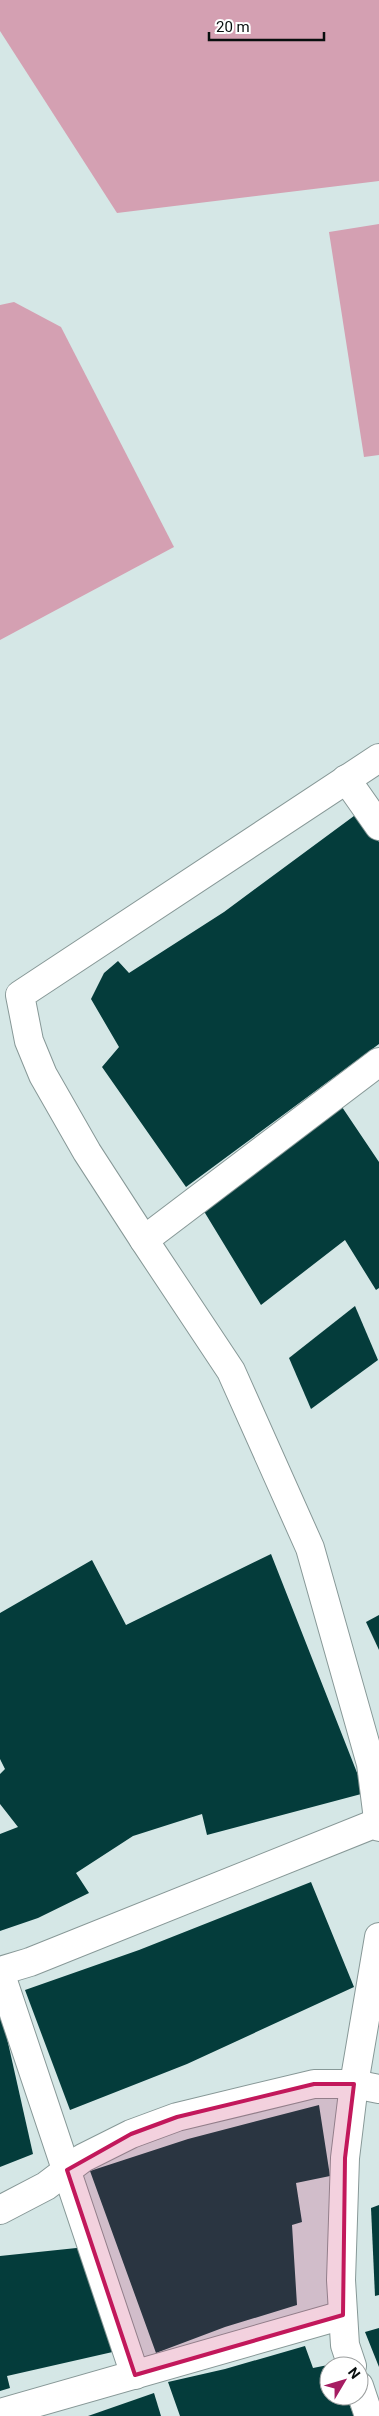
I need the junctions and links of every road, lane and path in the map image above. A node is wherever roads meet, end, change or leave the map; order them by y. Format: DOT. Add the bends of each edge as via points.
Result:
graph roads {
  1 [pos="379,758"];
  2 [pos="346,779"];
  3 [pos="379,826"];
  4 [pos="10,1002"];
  5 [pos="379,1062"];
  6 [pos="144,1240"];
  7 [pos="379,1822"];
  8 [pos="379,1827"];
  9 [pos="379,1937"];
  10 [pos="0,1972"];
  11 [pos="367,2087"];
  12 [pos="67,2170"];
  13 [pos="0,2210"];
  14 [pos="343,2314"];
  15 [pos="349,2356"];
  16 [pos="135,2374"];
  17 [pos="0,2414"];
  1 -- 2 [label="street"];
  2 -- 3 [label="street"];
  2 -- 4 [label="street"];
  4 -- 6 [label="street" via="43,1075"];
  5 -- 6 [label="street"];
  6 -- 7 [label="street" via="231,1370 310,1548 371,1764"];
  7 -- 8 [label="street"];
  7 -- 10 [label="street"];
  9 -- 11 [label="street"];
  10 -- 12 [label="street"];
  11 -- 12 [label="street" via="314,2084 177,2117 131,2134 83,2158"];
  11 -- 14 [label="street" via="345,2158"];
  12 -- 13 [label="street" via="46,2186"];
  12 -- 16 [label="street"];
  14 -- 15 [label="street"];
  14 -- 16 [label="street"];
  16 -- 17 [label="street"];
}
